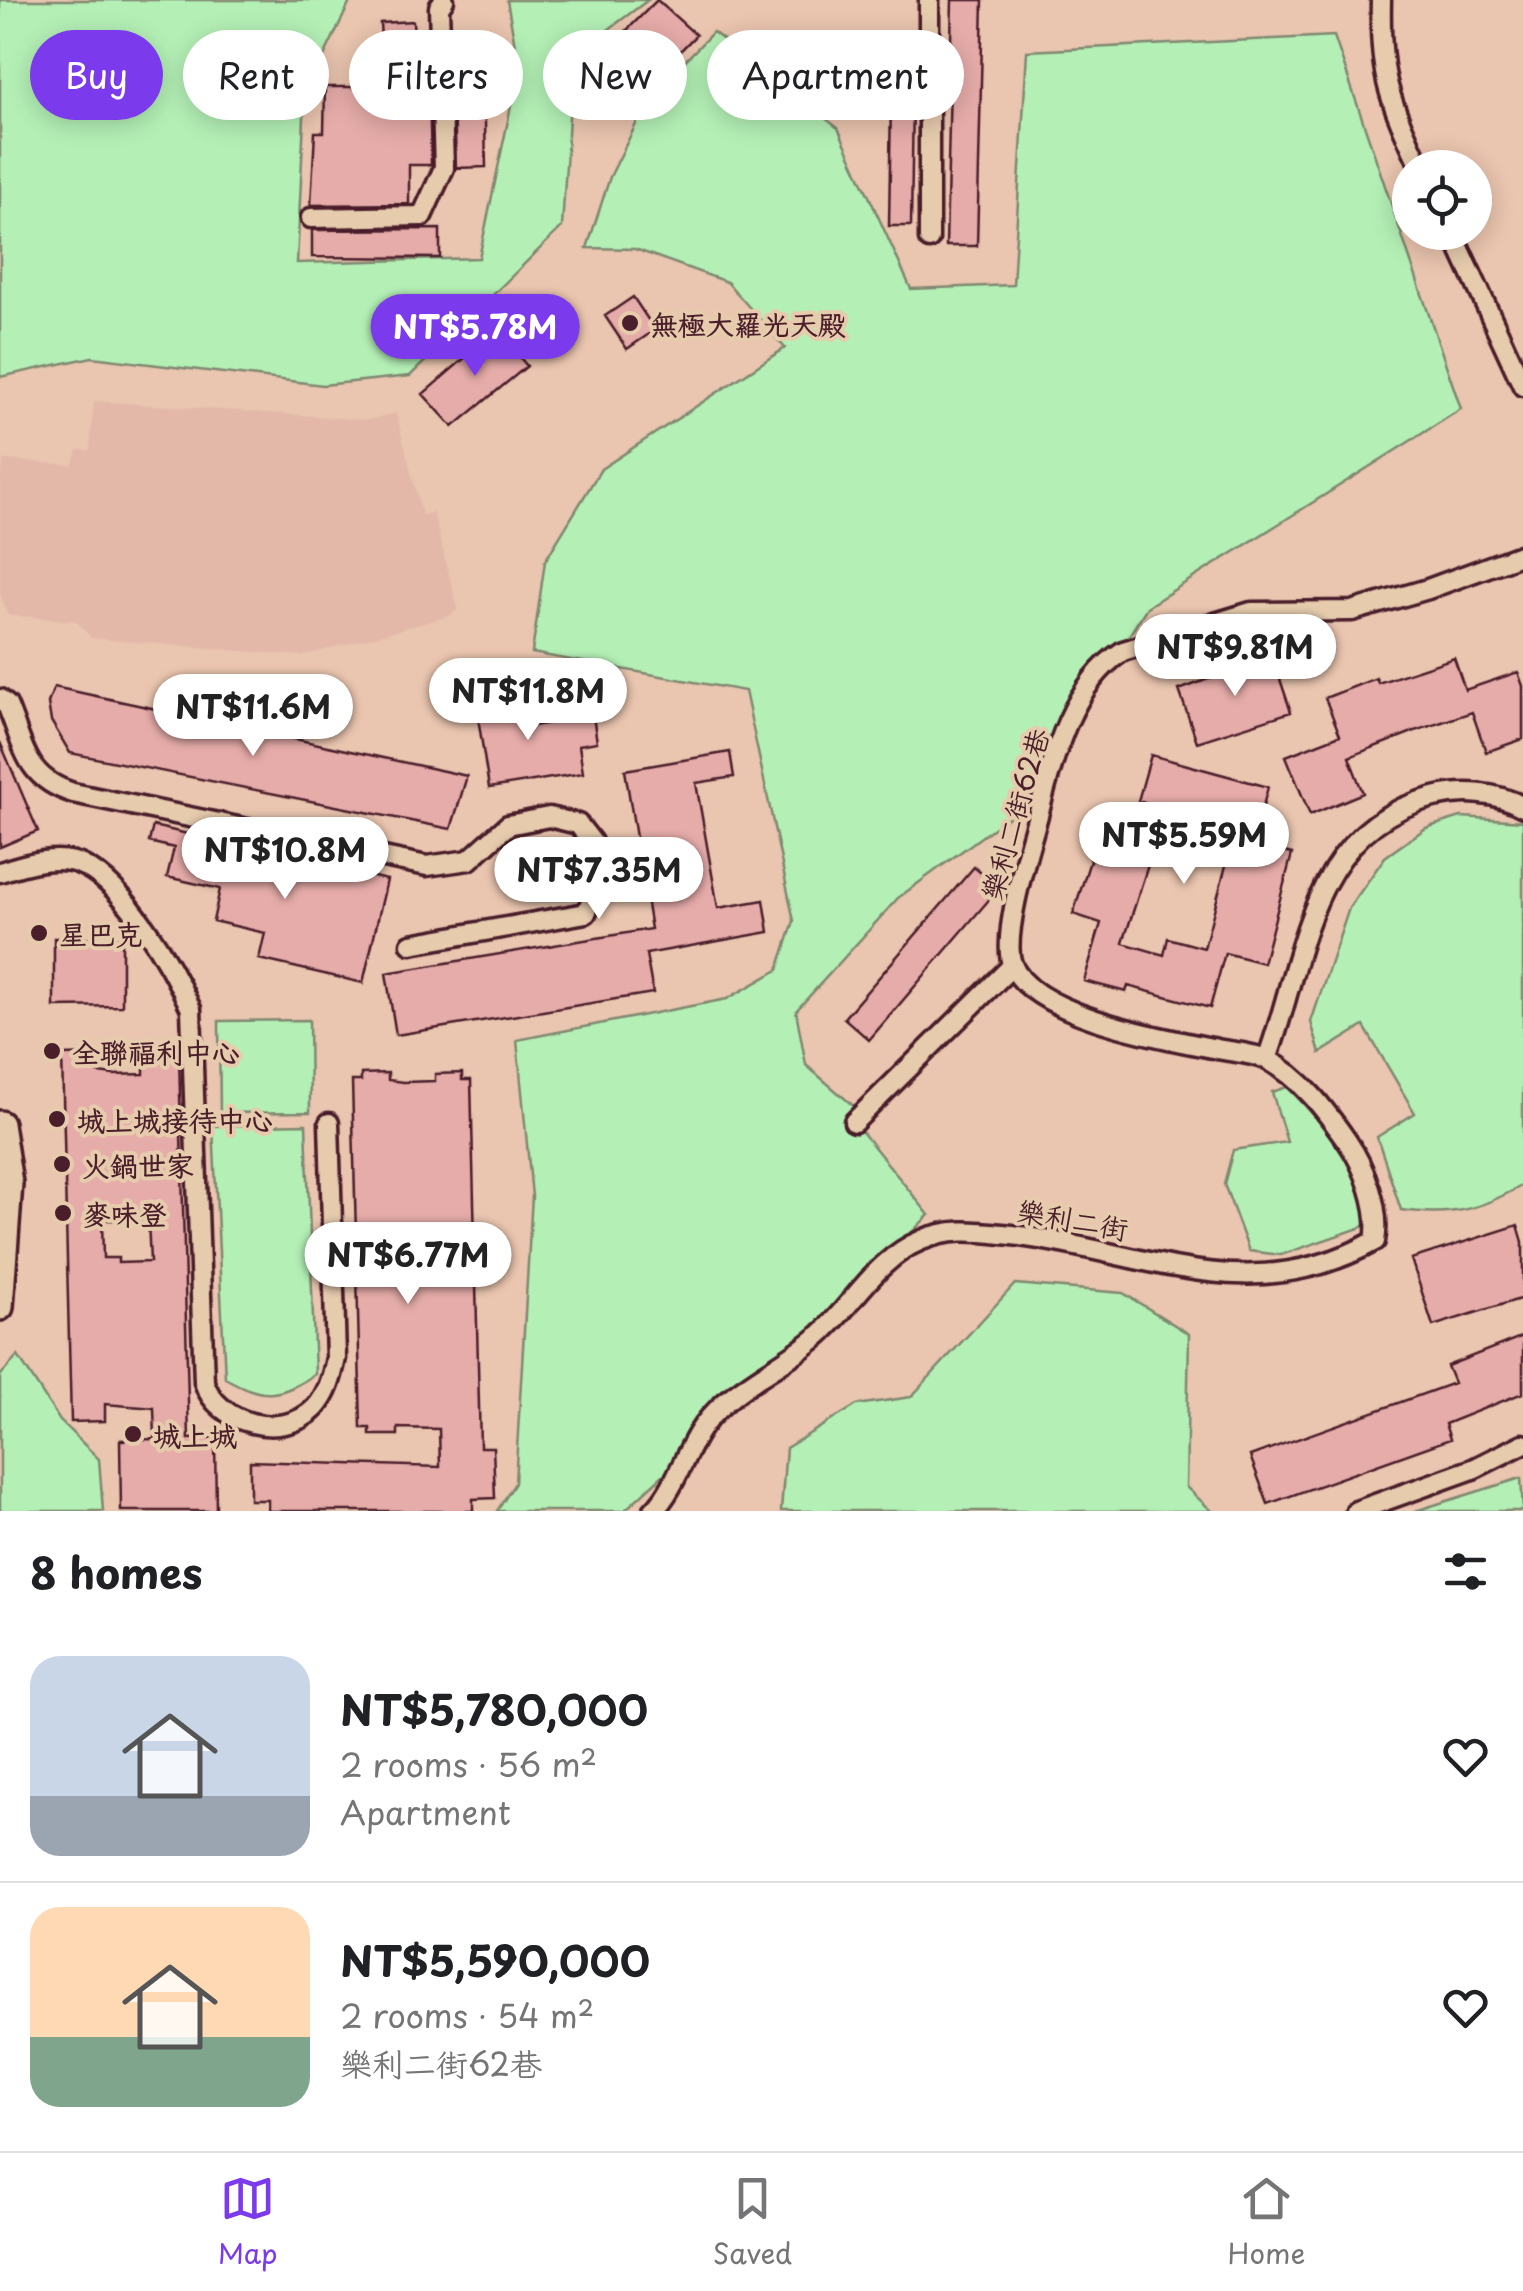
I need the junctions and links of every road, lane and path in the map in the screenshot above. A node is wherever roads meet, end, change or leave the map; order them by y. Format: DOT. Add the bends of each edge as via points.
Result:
graph roads {
  1 [pos="444,0"];
  2 [pos="930,0"];
  3 [pos="1381,0"];
  4 [pos="1413,150"];
  5 [pos="311,218"];
  6 [pos="929,239"];
  7 [pos="1461,250"];
  8 [pos="1523,386"];
  9 [pos="1523,554"];
  10 [pos="0,699"];
  11 [pos="1523,807"];
  12 [pos="0,872"];
  13 [pos="411,944"];
  14 [pos="1012,966"];
  15 [pos="1267,1059"];
  16 [pos="854,1122"];
  17 [pos="329,1123"];
  18 [pos="0,1124"];
  19 [pos="2,1229"];
  20 [pos="0,1307"];
  21 [pos="1523,1444"];
  22 [pos="652,1511"];
  23 [pos="1356,1511"];
  1 -- 5 [label="street" via="444,168 422,216"];
  2 -- 6 [label="street"];
  3 -- 4 [label="street" via="1380,59"];
  7 -- 8 [label="street"];
  9 -- 14 [label="street, 樂利二街62巷" via="1352,611 1251,612 1109,660 1073,709 1046,788 1019,888"];
  10 -- 13 [label="street" via="37,774 73,793 427,866 469,860 508,825 549,817 578,824 592,842 598,886 586,913"];
  11 -- 15 [label="street" via="1460,791 1410,804 1363,831 1330,873 1300,939"];
  12 -- 17 [label="street" via="64,860 85,866 171,964 191,1009 204,1382 220,1408 250,1422 304,1417 331,1380 336,1358"];
  14 -- 15 [label="street" via="1048,1003 1136,1032"];
  14 -- 16 [label="street"];
  15 -- 22 [label="street, 樂利二街" via="1318,1101 1358,1158 1378,1223 1375,1241 1274,1275 1235,1276 1037,1238 962,1230 922,1240 886,1261 818,1336 726,1402"];
  18 -- 19 [label="street" via="8,1183"];
  19 -- 20 [label="street"];
  21 -- 23 [label="street"];
}
